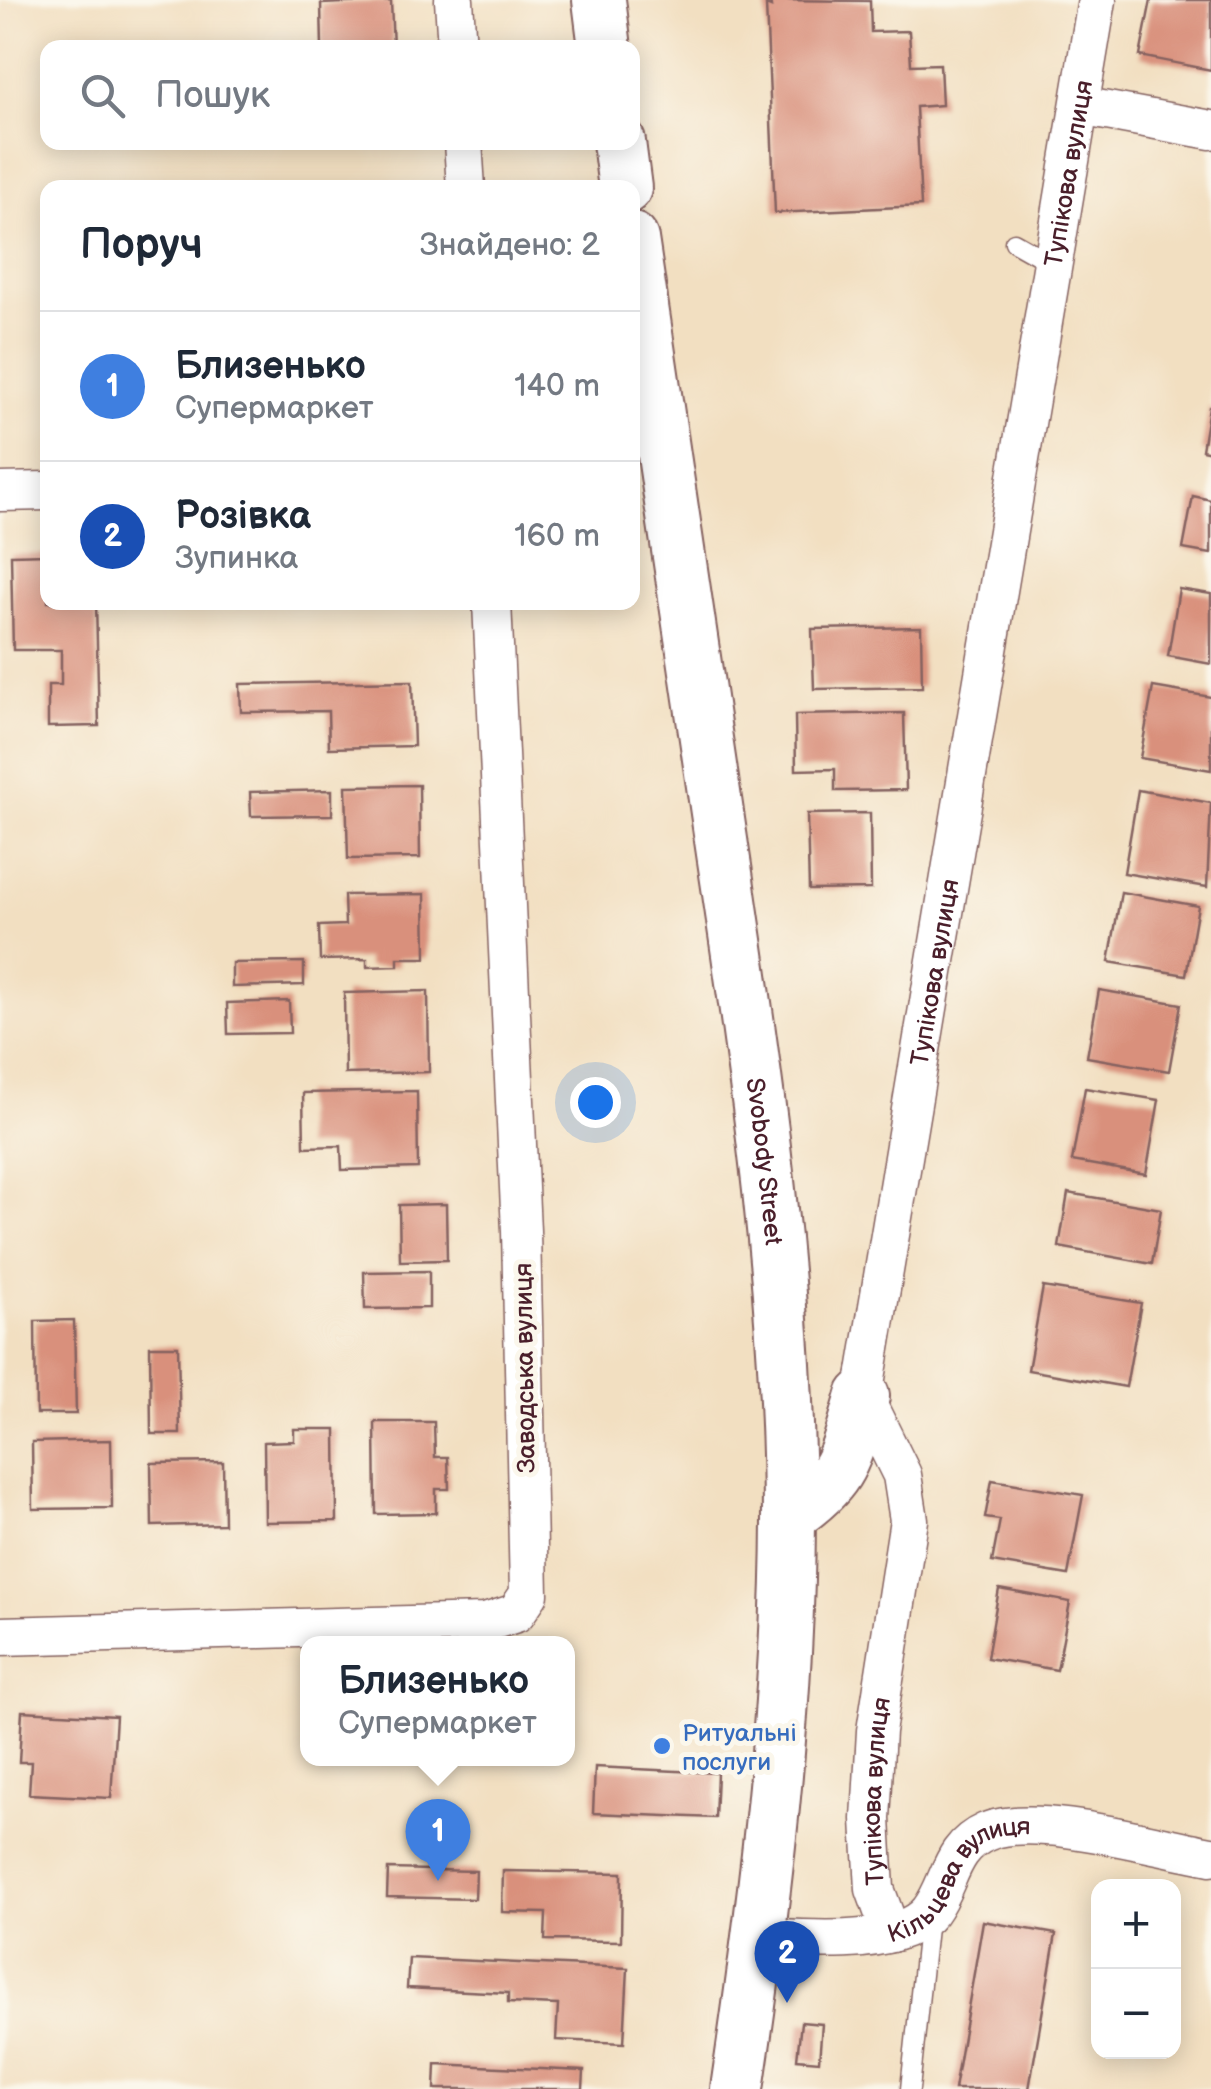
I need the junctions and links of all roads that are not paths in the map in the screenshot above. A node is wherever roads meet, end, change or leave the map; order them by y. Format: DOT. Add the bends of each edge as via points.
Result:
graph roads {
  1 [pos="454,0"];
  2 [pos="599,0"];
  3 [pos="1098,0"];
  4 [pos="456,40"];
  5 [pos="605,40"];
  6 [pos="1080,106"];
  7 [pos="1211,130"];
  8 [pos="464,150"];
  9 [pos="620,150"];
  10 [pos="465,180"];
  11 [pos="624,180"];
  12 [pos="1014,242"];
  13 [pos="1053,264"];
  14 [pos="640,293"];
  15 [pos="40,491"];
  16 [pos="0,492"];
  17 [pos="492,610"];
  18 [pos="863,1396"];
  19 [pos="789,1516"];
  20 [pos="0,1636"];
  21 [pos="1211,1856"];
  22 [pos="928,1913"];
  23 [pos="891,1933"];
  24 [pos="760,1937"];
  25 [pos="737,2089"];
  26 [pos="910,2089"];
  1 -- 4 [label="street"];
  2 -- 5 [label="main road"];
  3 -- 6 [label="street, Тупікова вулиця"];
  6 -- 7 [label="street"];
  6 -- 13 [label="street, Тупікова вулиця"];
  8 -- 10 [label="street"];
  9 -- 11 [label="main road"];
  12 -- 13 [label="lane"];
  13 -- 18 [label="street, Тупікова вулиця"];
  14 -- 19 [label="main road, Svobody Street" via="766,1148"];
  15 -- 16 [label="street"];
  17 -- 20 [label="street, Заводська вулиця" via="521,1230 529,1594 516,1613 485,1623"];
  18 -- 19 [label="main road" via="827,1490"];
  18 -- 23 [label="street, Тупікова вулиця" via="902,1475 909,1520 887,1642 873,1784 875,1889"];
  19 -- 24 [label="main road, Svobody Street" via="782,1713"];
  21 -- 22 [label="street, Кільцева вулиця" via="1020,1822 983,1833 956,1853"];
  22 -- 23 [label="street, Кільцева вулиця"];
  22 -- 26 [label="lane"];
  23 -- 24 [label="street, Кільцева вулиця" via="834,1940"];
  24 -- 25 [label="main road, Svobody Street"];
}
